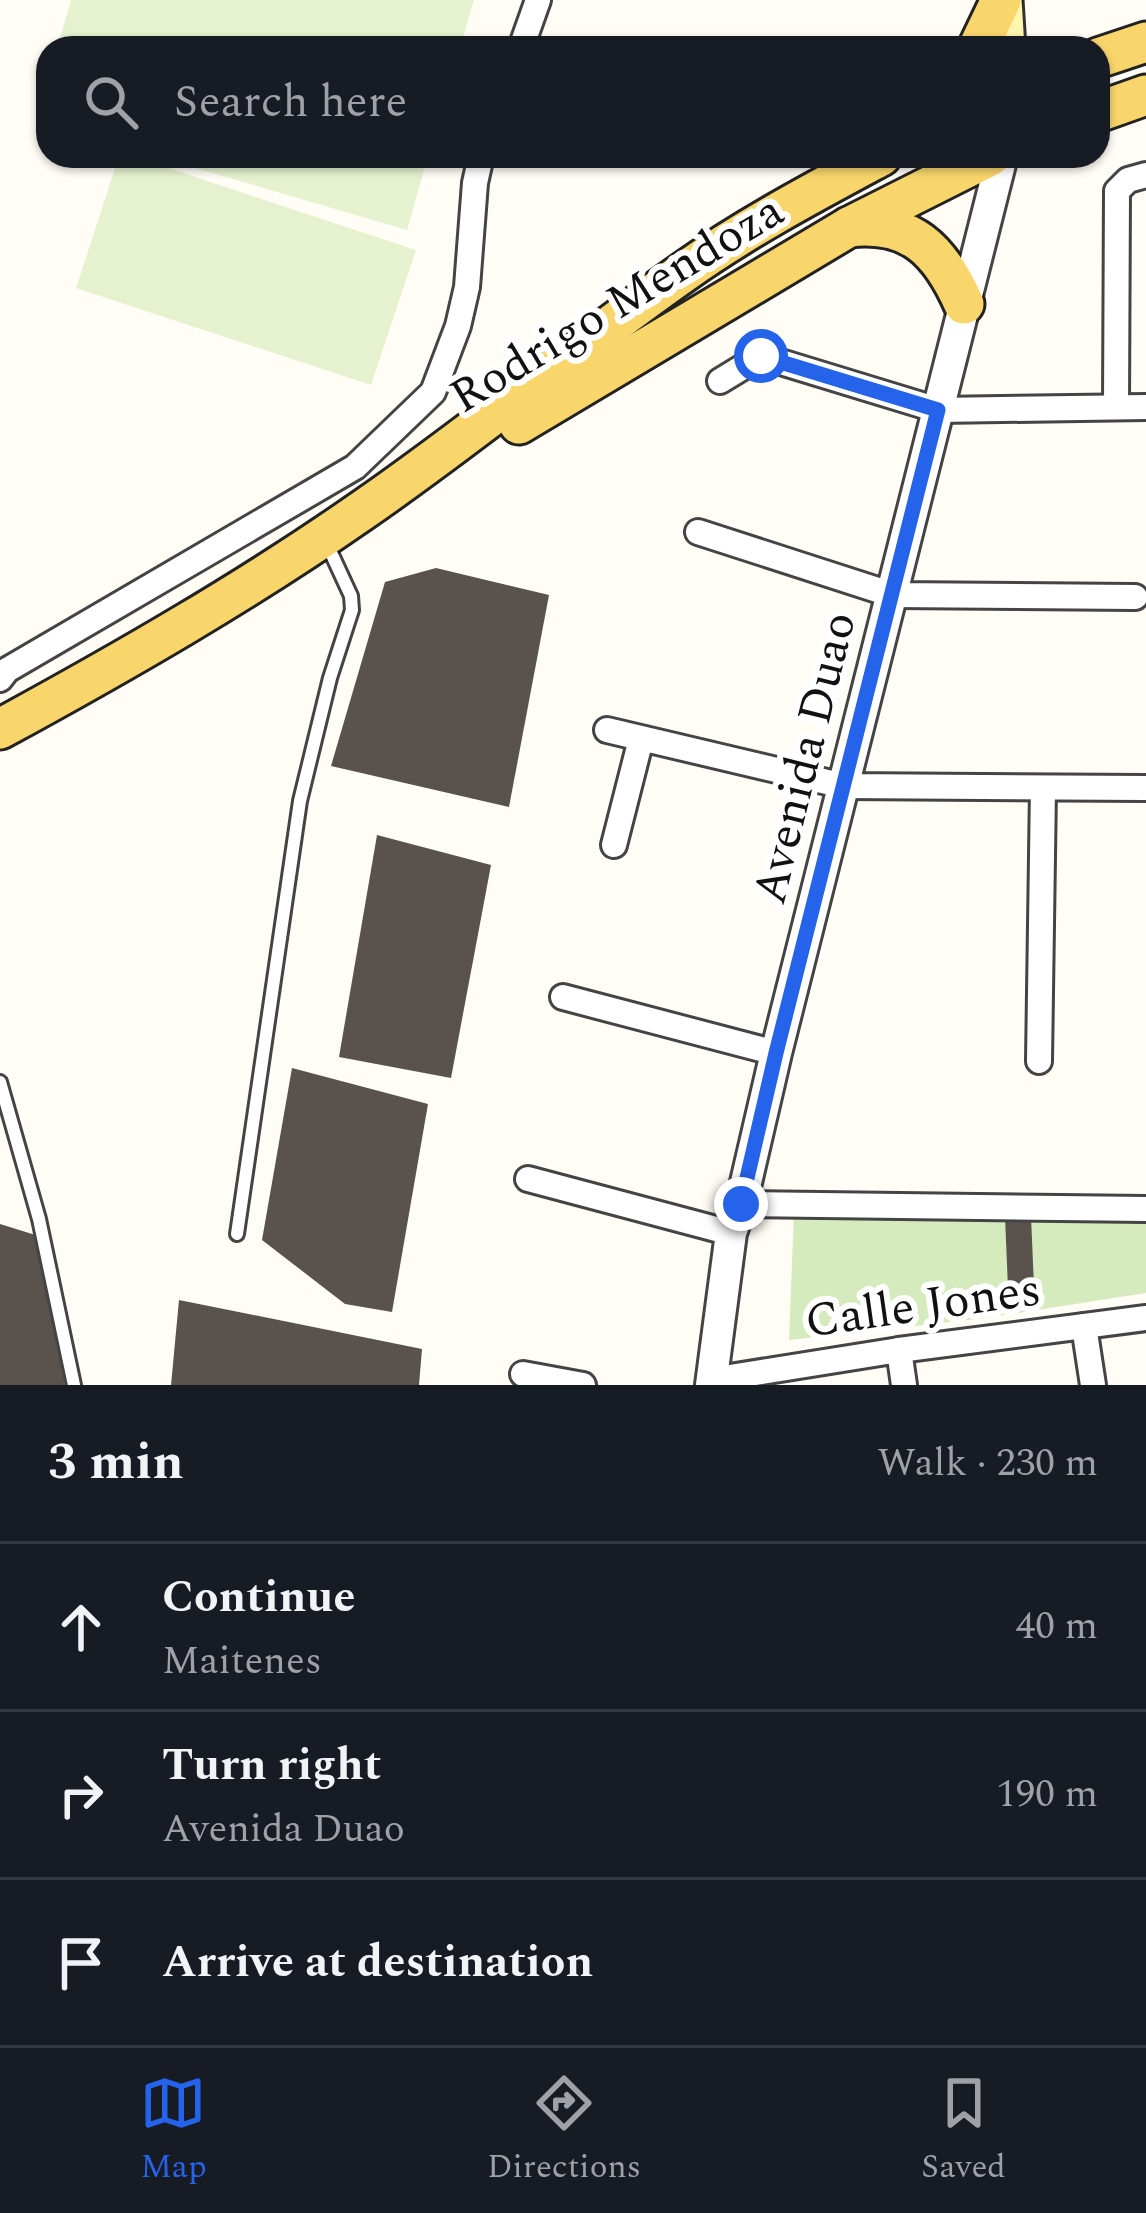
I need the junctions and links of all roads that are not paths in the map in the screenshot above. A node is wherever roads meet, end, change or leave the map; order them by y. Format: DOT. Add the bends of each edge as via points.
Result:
graph roads {
  1 [pos="538,0"];
  2 [pos="1003,0"];
  3 [pos="525,36"];
  4 [pos="984,36"];
  5 [pos="1007,36"];
  6 [pos="1146,42"];
  7 [pos="1110,54"];
  8 [pos="1146,95"];
  9 [pos="1110,108"];
  10 [pos="478,168"];
  11 [pos="859,168"];
  12 [pos="967,168"];
  13 [pos="999,168"];
  14 [pos="1146,175"];
  15 [pos="849,226"];
  16 [pos="964,304"];
  17 [pos="720,381"];
  18 [pos="1116,407"];
  19 [pos="1146,407"];
  20 [pos="938,410"];
  21 [pos="362,511"];
  22 [pos="698,532"];
  23 [pos="323,537"];
  24 [pos="893,595"];
  25 [pos="1135,597"];
  26 [pos="0,680"];
  27 [pos="0,729"];
  28 [pos="607,730"];
  29 [pos="641,739"];
  30 [pos="844,786"];
  31 [pos="1043,788"];
  32 [pos="1146,788"];
  33 [pos="614,845"];
  34 [pos="563,997"];
  35 [pos="776,1053"];
  36 [pos="1040,1060"];
  37 [pos="0,1082"];
  38 [pos="528,1179"];
  39 [pos="1146,1209"];
  40 [pos="736,1219"];
  41 [pos="237,1234"];
  42 [pos="1146,1318"];
  43 [pos="1084,1326"];
  44 [pos="899,1350"];
  45 [pos="523,1374"];
  46 [pos="711,1383"];
  47 [pos="74,1385"];
  48 [pos="583,1385"];
  49 [pos="904,1385"];
  50 [pos="1093,1385"];
  1 -- 3 [label="street"];
  2 -- 4 [label="main road"];
  2 -- 5 [label="main road"];
  6 -- 7 [label="main road"];
  8 -- 9 [label="main road"];
  10 -- 26 [label="street" via="467,286 433,392 355,467"];
  11 -- 21 [label="main road, Rodrigo Mendoza" via="685,272"];
  12 -- 15 [label="main road, Rodrigo Mendoza"];
  13 -- 16 [label="street, Avenida Duao"];
  14 -- 18 [label="street" via="1117,191"];
  15 -- 16 [label="main road" via="881,226 928,246"];
  15 -- 21 [label="main road, Rodrigo Mendoza"];
  16 -- 20 [label="street, Avenida Duao"];
  17 -- 20 [label="street" via="769,356"];
  18 -- 19 [label="street"];
  18 -- 20 [label="street"];
  20 -- 24 [label="street, Avenida Duao"];
  21 -- 23 [label="main road, Rodrigo Mendoza"];
  22 -- 24 [label="street"];
  23 -- 27 [label="main road, Rodrigo Mendoza"];
  23 -- 41 [label="lane" via="352,610 300,801"];
  24 -- 25 [label="street"];
  24 -- 30 [label="street, Avenida Duao"];
  28 -- 29 [label="street"];
  29 -- 30 [label="street"];
  29 -- 33 [label="street"];
  30 -- 31 [label="street"];
  30 -- 35 [label="street, Avenida Duao"];
  31 -- 32 [label="street"];
  31 -- 36 [label="street"];
  34 -- 35 [label="street"];
  35 -- 40 [label="street, Avenida Duao"];
  37 -- 47 [label="lane"];
  38 -- 40 [label="street"];
  39 -- 40 [label="street"];
  40 -- 46 [label="street, Avenida Duao"];
  42 -- 43 [label="street, Calle Jones"];
  43 -- 44 [label="street, Calle Jones"];
  43 -- 50 [label="street"];
  44 -- 46 [label="street, Calle Jones"];
  44 -- 49 [label="street"];
  45 -- 48 [label="street"];
}
